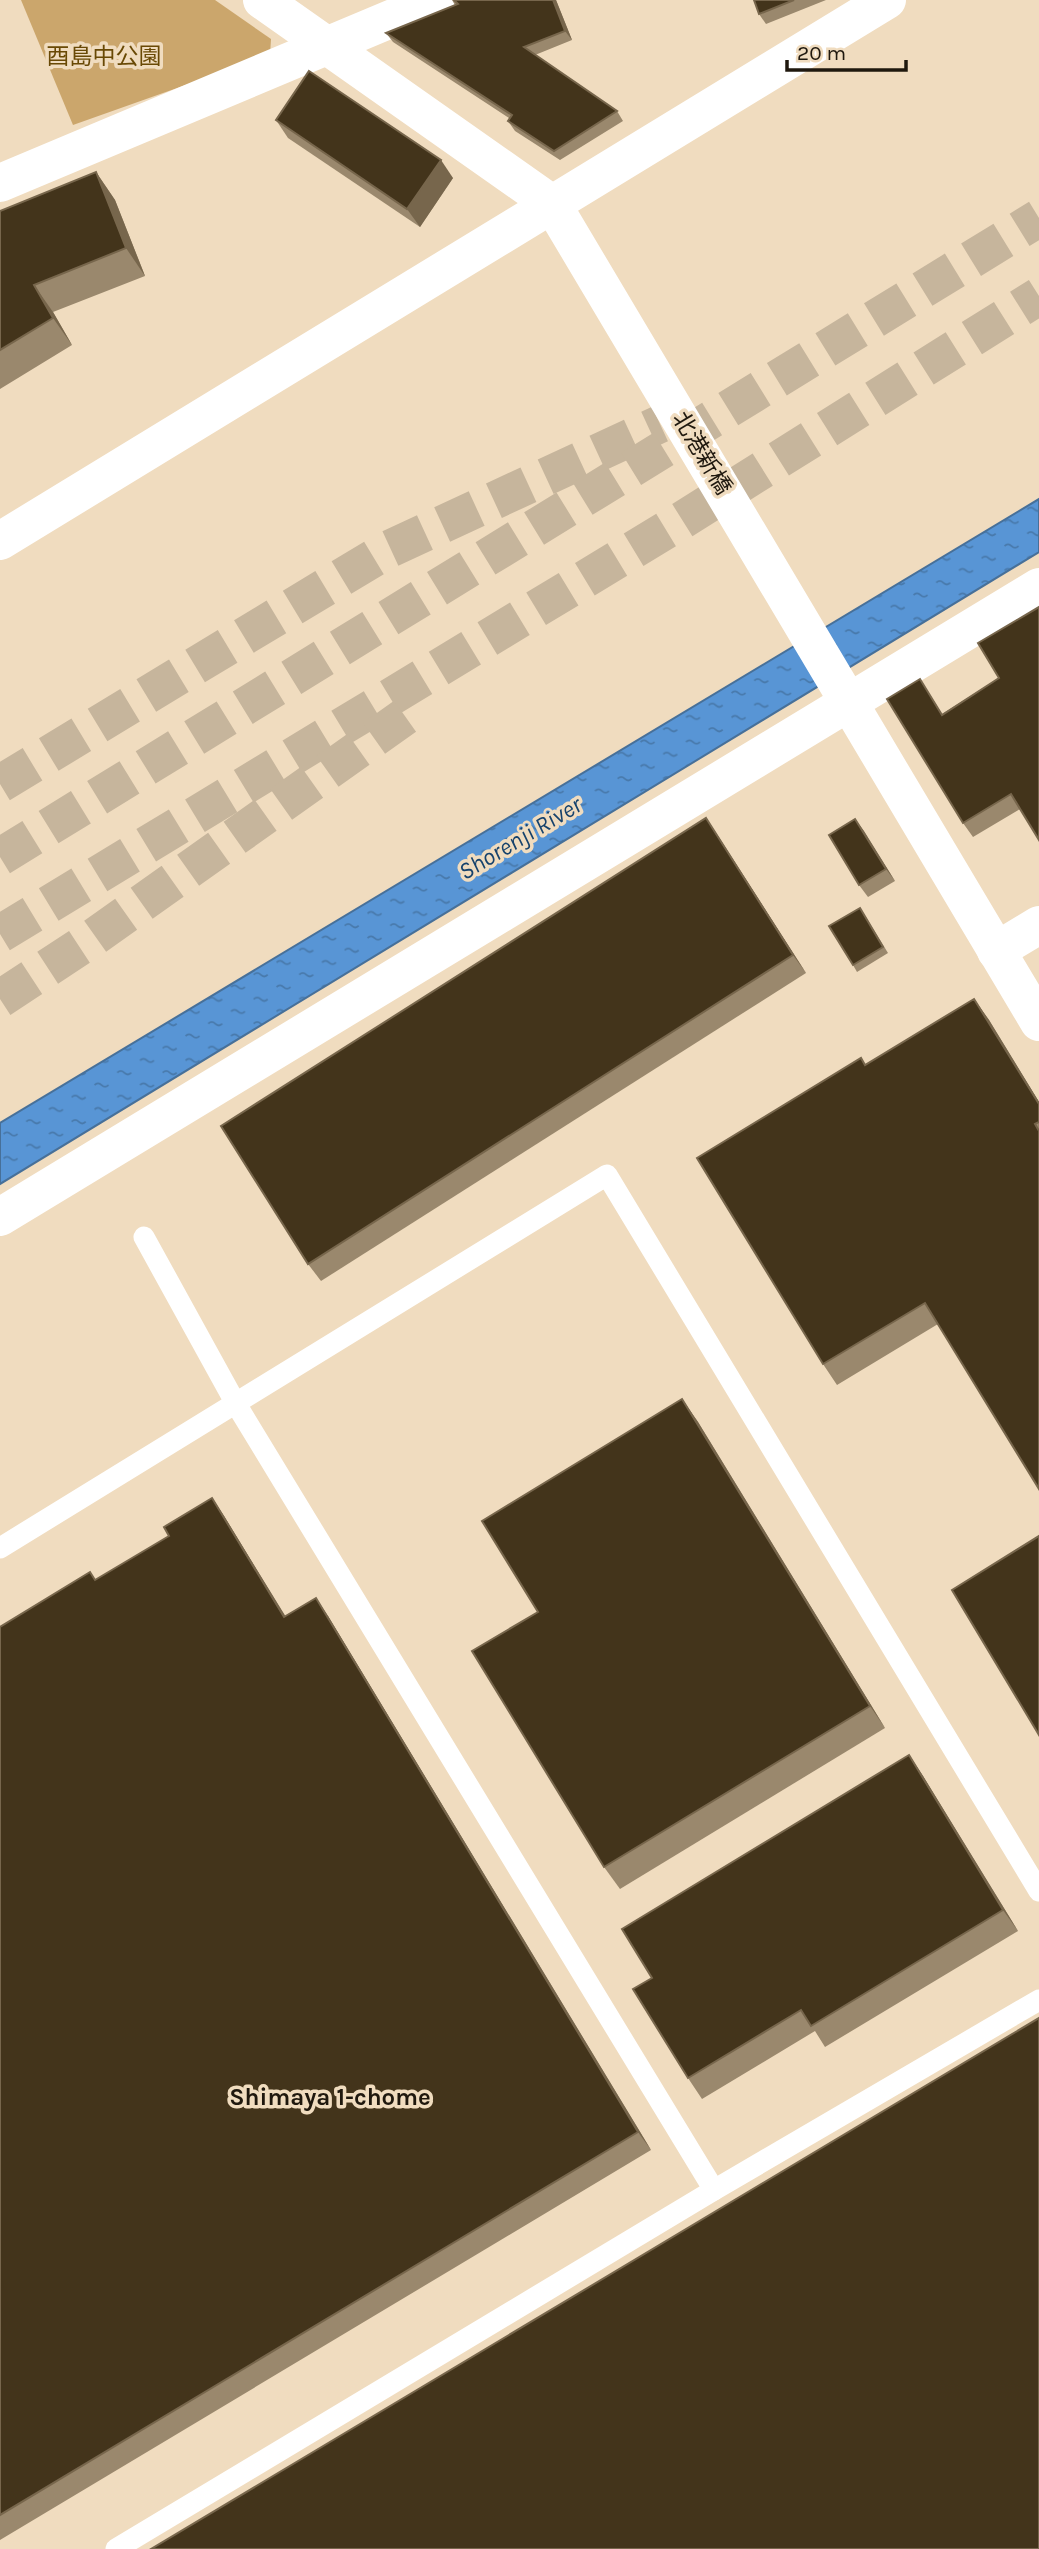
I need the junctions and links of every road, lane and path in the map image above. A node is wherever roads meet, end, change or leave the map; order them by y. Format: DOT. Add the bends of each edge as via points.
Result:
graph roads {
  1 [pos="262,0"];
  2 [pos="436,0"];
  3 [pos="887,0"];
  4 [pos="325,46"];
  5 [pos="0,183"];
  6 [pos="552,204"];
  7 [pos="0,541"];
  8 [pos="1039,587"];
  9 [pos="851,702"];
  10 [pos="1039,925"];
  11 [pos="996,951"];
  12 [pos="1039,1022"];
  13 [pos="0,1217"];
  14 [pos="144,1237"];
  15 [pos="236,1404"];
  16 [pos="0,1548"];
  17 [pos="1039,1891"];
  18 [pos="1039,2000"];
  19 [pos="714,2190"];
  20 [pos="116,2549"];
  1 -- 4 [label="street"];
  2 -- 4 [label="street"];
  3 -- 6 [label="street"];
  4 -- 5 [label="street"];
  4 -- 6 [label="street"];
  6 -- 7 [label="street"];
  6 -- 9 [label="street, 北港新橋"];
  8 -- 9 [label="street"];
  9 -- 11 [label="street, 北港新橋"];
  9 -- 13 [label="street"];
  10 -- 11 [label="street"];
  11 -- 12 [label="street, 北港新橋"];
  14 -- 15 [label="lane"];
  15 -- 16 [label="lane"];
  15 -- 17 [label="lane" via="607,1175"];
  15 -- 19 [label="lane"];
  18 -- 19 [label="lane"];
  19 -- 20 [label="lane"];
}
